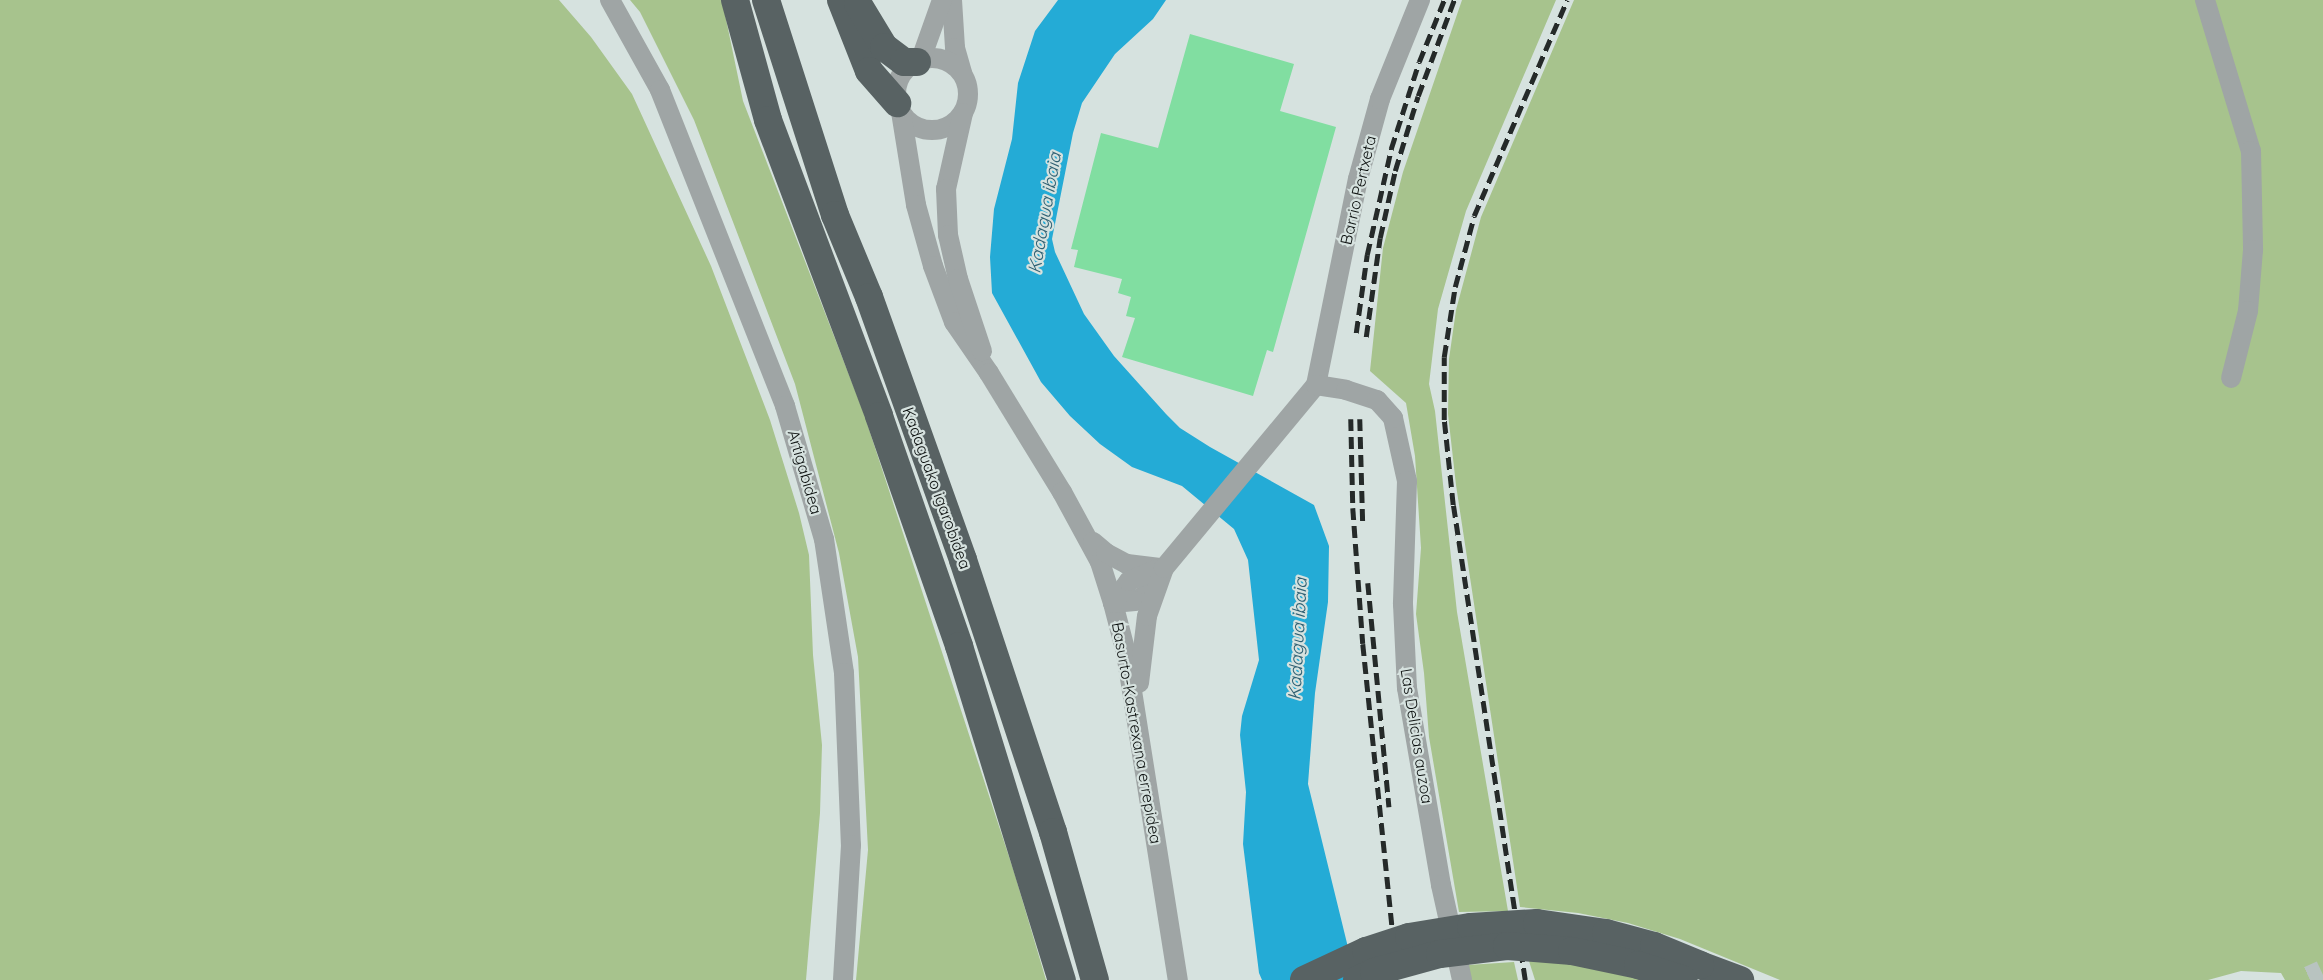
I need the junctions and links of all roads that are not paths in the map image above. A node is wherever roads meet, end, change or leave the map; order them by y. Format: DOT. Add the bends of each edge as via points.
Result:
graph roads {
  1 [pos="610,0"];
  2 [pos="735,0"];
  3 [pos="766,0"];
  4 [pos="841,0"];
  5 [pos="856,0"];
  6 [pos="942,0"];
  7 [pos="952,0"];
  8 [pos="1420,0"];
  9 [pos="2205,0"];
  10 [pos="919,60"];
  11 [pos="962,73"];
  12 [pos="899,107"];
  13 [pos="963,113"];
  14 [pos="989,374"];
  15 [pos="2231,378"];
  16 [pos="1316,385"];
  17 [pos="1085,535"];
  18 [pos="1162,568"];
  19 [pos="1155,589"];
  20 [pos="1113,603"];
  21 [pos="1137,725"];
  22 [pos="1692,973"];
  23 [pos="843,980"];
  24 [pos="1062,980"];
  25 [pos="1095,980"];
  26 [pos="1178,980"];
  27 [pos="1304,980"];
  28 [pos="1357,980"];
  29 [pos="1462,980"];
  30 [pos="1740,980"];
  1 -- 23 [label="street, Artigabidea" via="664,101 785,406 824,539 844,673 850,822"];
  2 -- 24 [label="highway, Kadaguako igarobidea" via="768,120 879,416 959,646"];
  3 -- 25 [label="highway, Kadaguako igarobidea" via="836,215 963,560 1053,832"];
  4 -- 12 [label="highway" via="869,71"];
  5 -- 10 [label="highway" via="884,47 904,62"];
  6 -- 10 [label="street"];
  7 -- 11 [label="street" via="955,48"];
  8 -- 16 [label="street, Barrio Pertxeta" via="1380,99 1358,179"];
  9 -- 15 [label="street" via="2251,151 2253,250 2248,312"];
  10 -- 11 [label="street" via="940,59"];
  10 -- 12 [label="street" via="898,81"];
  11 -- 13 [label="street" via="968,91"];
  12 -- 13 [label="street" via="915,126 935,130 946,128"];
  12 -- 14 [label="street, Basurto-Kastrexana errepidea" via="916,206 933,266 954,322"];
  13 -- 14 [label="street, Basurto-Kastrexana errepidea" via="946,189 948,235"];
  14 -- 17 [label="street, Basurto-Kastrexana errepidea"];
  16 -- 18 [label="street"];
  16 -- 29 [label="street, Las Delicias auzoa, bridge" via="1377,400 1394,418 1407,481 1403,604 1407,688 1441,885"];
  17 -- 18 [label="street" via="1126,564"];
  17 -- 20 [label="street, Basurto-Kastrexana errepidea" via="1100,562"];
  18 -- 19 [label="street"];
  18 -- 20 [label="street" via="1129,581"];
  19 -- 20 [label="street" via="1136,601"];
  19 -- 21 [label="street" via="1141,646"];
  20 -- 21 [label="street, Basurto-Kastrexana errepidea" via="1126,653"];
  21 -- 26 [label="street, Basurto-Kastrexana errepidea"];
  22 -- 27 [label="highway, bridge" via="1639,942 1537,923 1471,927 1409,937 1366,951"];
  22 -- 28 [label="highway, bridge" via="1572,951 1507,946 1440,954"];
  22 -- 30 [label="highway"];
}
